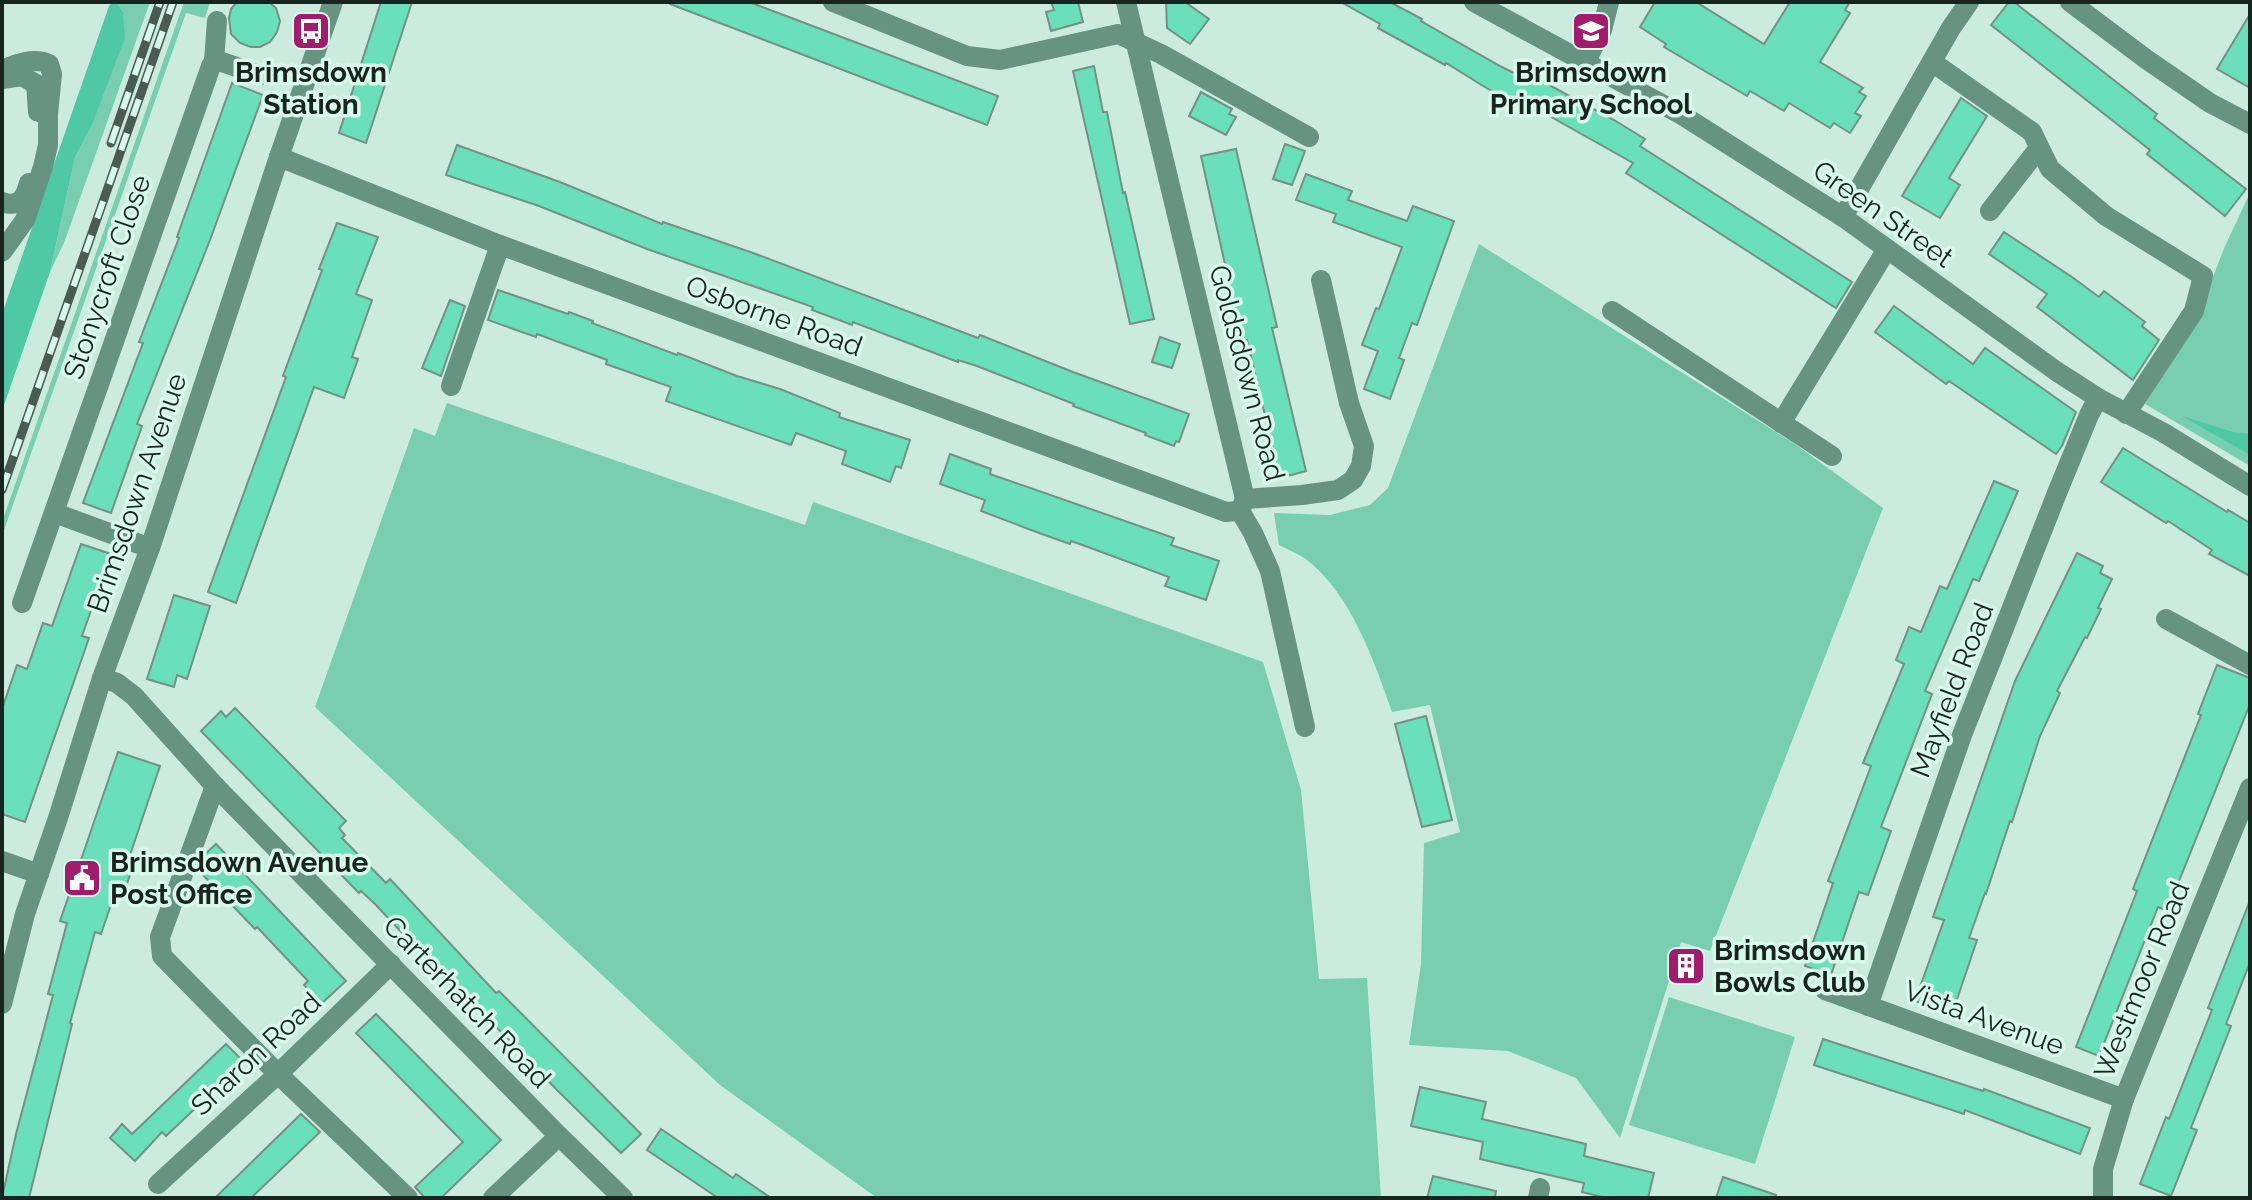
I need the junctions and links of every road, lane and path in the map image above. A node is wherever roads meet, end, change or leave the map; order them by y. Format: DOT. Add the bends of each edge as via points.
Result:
graph roads {
  1 [pos="333,2"];
  2 [pos="833,2"];
  3 [pos="1126,2"];
  4 [pos="1474,2"];
  5 [pos="1609,2"];
  6 [pos="1969,2"];
  7 [pos="2070,2"];
  8 [pos="217,21"];
  9 [pos="1136,41"];
  10 [pos="214,61"];
  11 [pos="1932,62"];
  12 [pos="1585,63"];
  13 [pos="2,70"];
  14 [pos="260,75"];
  15 [pos="2,79"];
  16 [pos="2250,124"];
  17 [pos="1309,137"];
  18 [pos="2039,148"];
  19 [pos="279,157"];
  20 [pos="2,202"];
  21 [pos="1990,211"];
  22 [pos="1843,217"];
  23 [pos="500,245"];
  24 [pos="1887,249"];
  25 [pos="2,252"];
  26 [pos="1321,280"];
  27 [pos="1612,311"];
  28 [pos="451,386"];
  29 [pos="2098,398"];
  30 [pos="2126,414"];
  31 [pos="1781,423"];
  32 [pos="1832,456"];
  33 [pos="2250,486"];
  34 [pos="1242,505"];
  35 [pos="55,513"];
  36 [pos="150,548"];
  37 [pos="22,603"];
  38 [pos="2166,619"];
  39 [pos="2250,665"];
  40 [pos="102,678"];
  41 [pos="1305,727"];
  42 [pos="215,786"];
  43 [pos="2250,788"];
  44 [pos="2,861"];
  45 [pos="39,874"];
  46 [pos="391,964"];
  47 [pos="1825,990"];
  48 [pos="2,1004"];
  49 [pos="1868,1006"];
  50 [pos="278,1074"];
  51 [pos="2124,1099"];
  52 [pos="559,1136"];
  53 [pos="158,1184"];
  54 [pos="408,1198"];
  55 [pos="493,1198"];
  56 [pos="623,1198"];
  57 [pos="2103,1198"];
  1 -- 19 [label="street, Brimsdown Avenue"];
  2 -- 9 [label="street" via="967,56 1000,60 1118,34"];
  3 -- 9 [label="street, Goldsdown Road"];
  4 -- 12 [label="street, Green Street"];
  5 -- 12 [label="street"];
  6 -- 11 [label="street"];
  7 -- 16 [label="street" via="2210,103"];
  8 -- 10 [label="street, Stonycroft Close"];
  9 -- 17 [label="street"];
  9 -- 34 [label="street, Goldsdown Road"];
  10 -- 14 [label="street"];
  10 -- 35 [label="street, Stonycroft Close"];
  11 -- 18 [label="street" via="2032,132"];
  11 -- 22 [label="street"];
  12 -- 22 [label="street, Green Street" via="1682,115"];
  13 -- 25 [label="street" via="43,61 52,74 43,167 25,220"];
  15 -- 20 [label="street" via="22,76 36,84 39,103 26,196 11,205"];
  18 -- 21 [label="street"];
  18 -- 30 [label="street" via="2050,169 2106,216 2203,276 2194,311"];
  19 -- 23 [label="street, Osborne Road"];
  19 -- 36 [label="street, Brimsdown Avenue"];
  22 -- 24 [label="street, Green Street"];
  23 -- 28 [label="street"];
  23 -- 34 [label="street, Osborne Road" via="1217,509 1226,512"];
  24 -- 29 [label="street, Green Street"];
  24 -- 31 [label="street"];
  26 -- 34 [label="street, Goldsdown Road" via="1364,446 1361,466 1338,490"];
  27 -- 31 [label="street"];
  29 -- 30 [label="street, Green Street"];
  29 -- 49 [label="street, Mayfield Road" via="1962,735"];
  30 -- 33 [label="street, Green Street"];
  31 -- 32 [label="street"];
  34 -- 41 [label="street" via="1270,571"];
  35 -- 36 [label="street"];
  35 -- 37 [label="street, Stonycroft Close"];
  36 -- 40 [label="street, Brimsdown Avenue"];
  38 -- 39 [label="street"];
  40 -- 42 [label="street, Carterhatch Road" via="134,696"];
  40 -- 45 [label="street, Brimsdown Avenue"];
  42 -- 46 [label="street, Carterhatch Road"];
  42 -- 50 [label="street" via="160,937 162,956"];
  43 -- 51 [label="street, Westmoor Road"];
  44 -- 45 [label="street"];
  45 -- 48 [label="street, Brimsdown Avenue"];
  46 -- 50 [label="street, Sharon Road"];
  46 -- 52 [label="street, Carterhatch Road"];
  47 -- 49 [label="street, Vista Avenue"];
  49 -- 51 [label="street, Vista Avenue"];
  50 -- 53 [label="street, Sharon Road"];
  50 -- 54 [label="street"];
  51 -- 57 [label="street, Westmoor Road" via="2103,1169"];
  52 -- 55 [label="street"];
  52 -- 56 [label="street, Carterhatch Road"];
}
